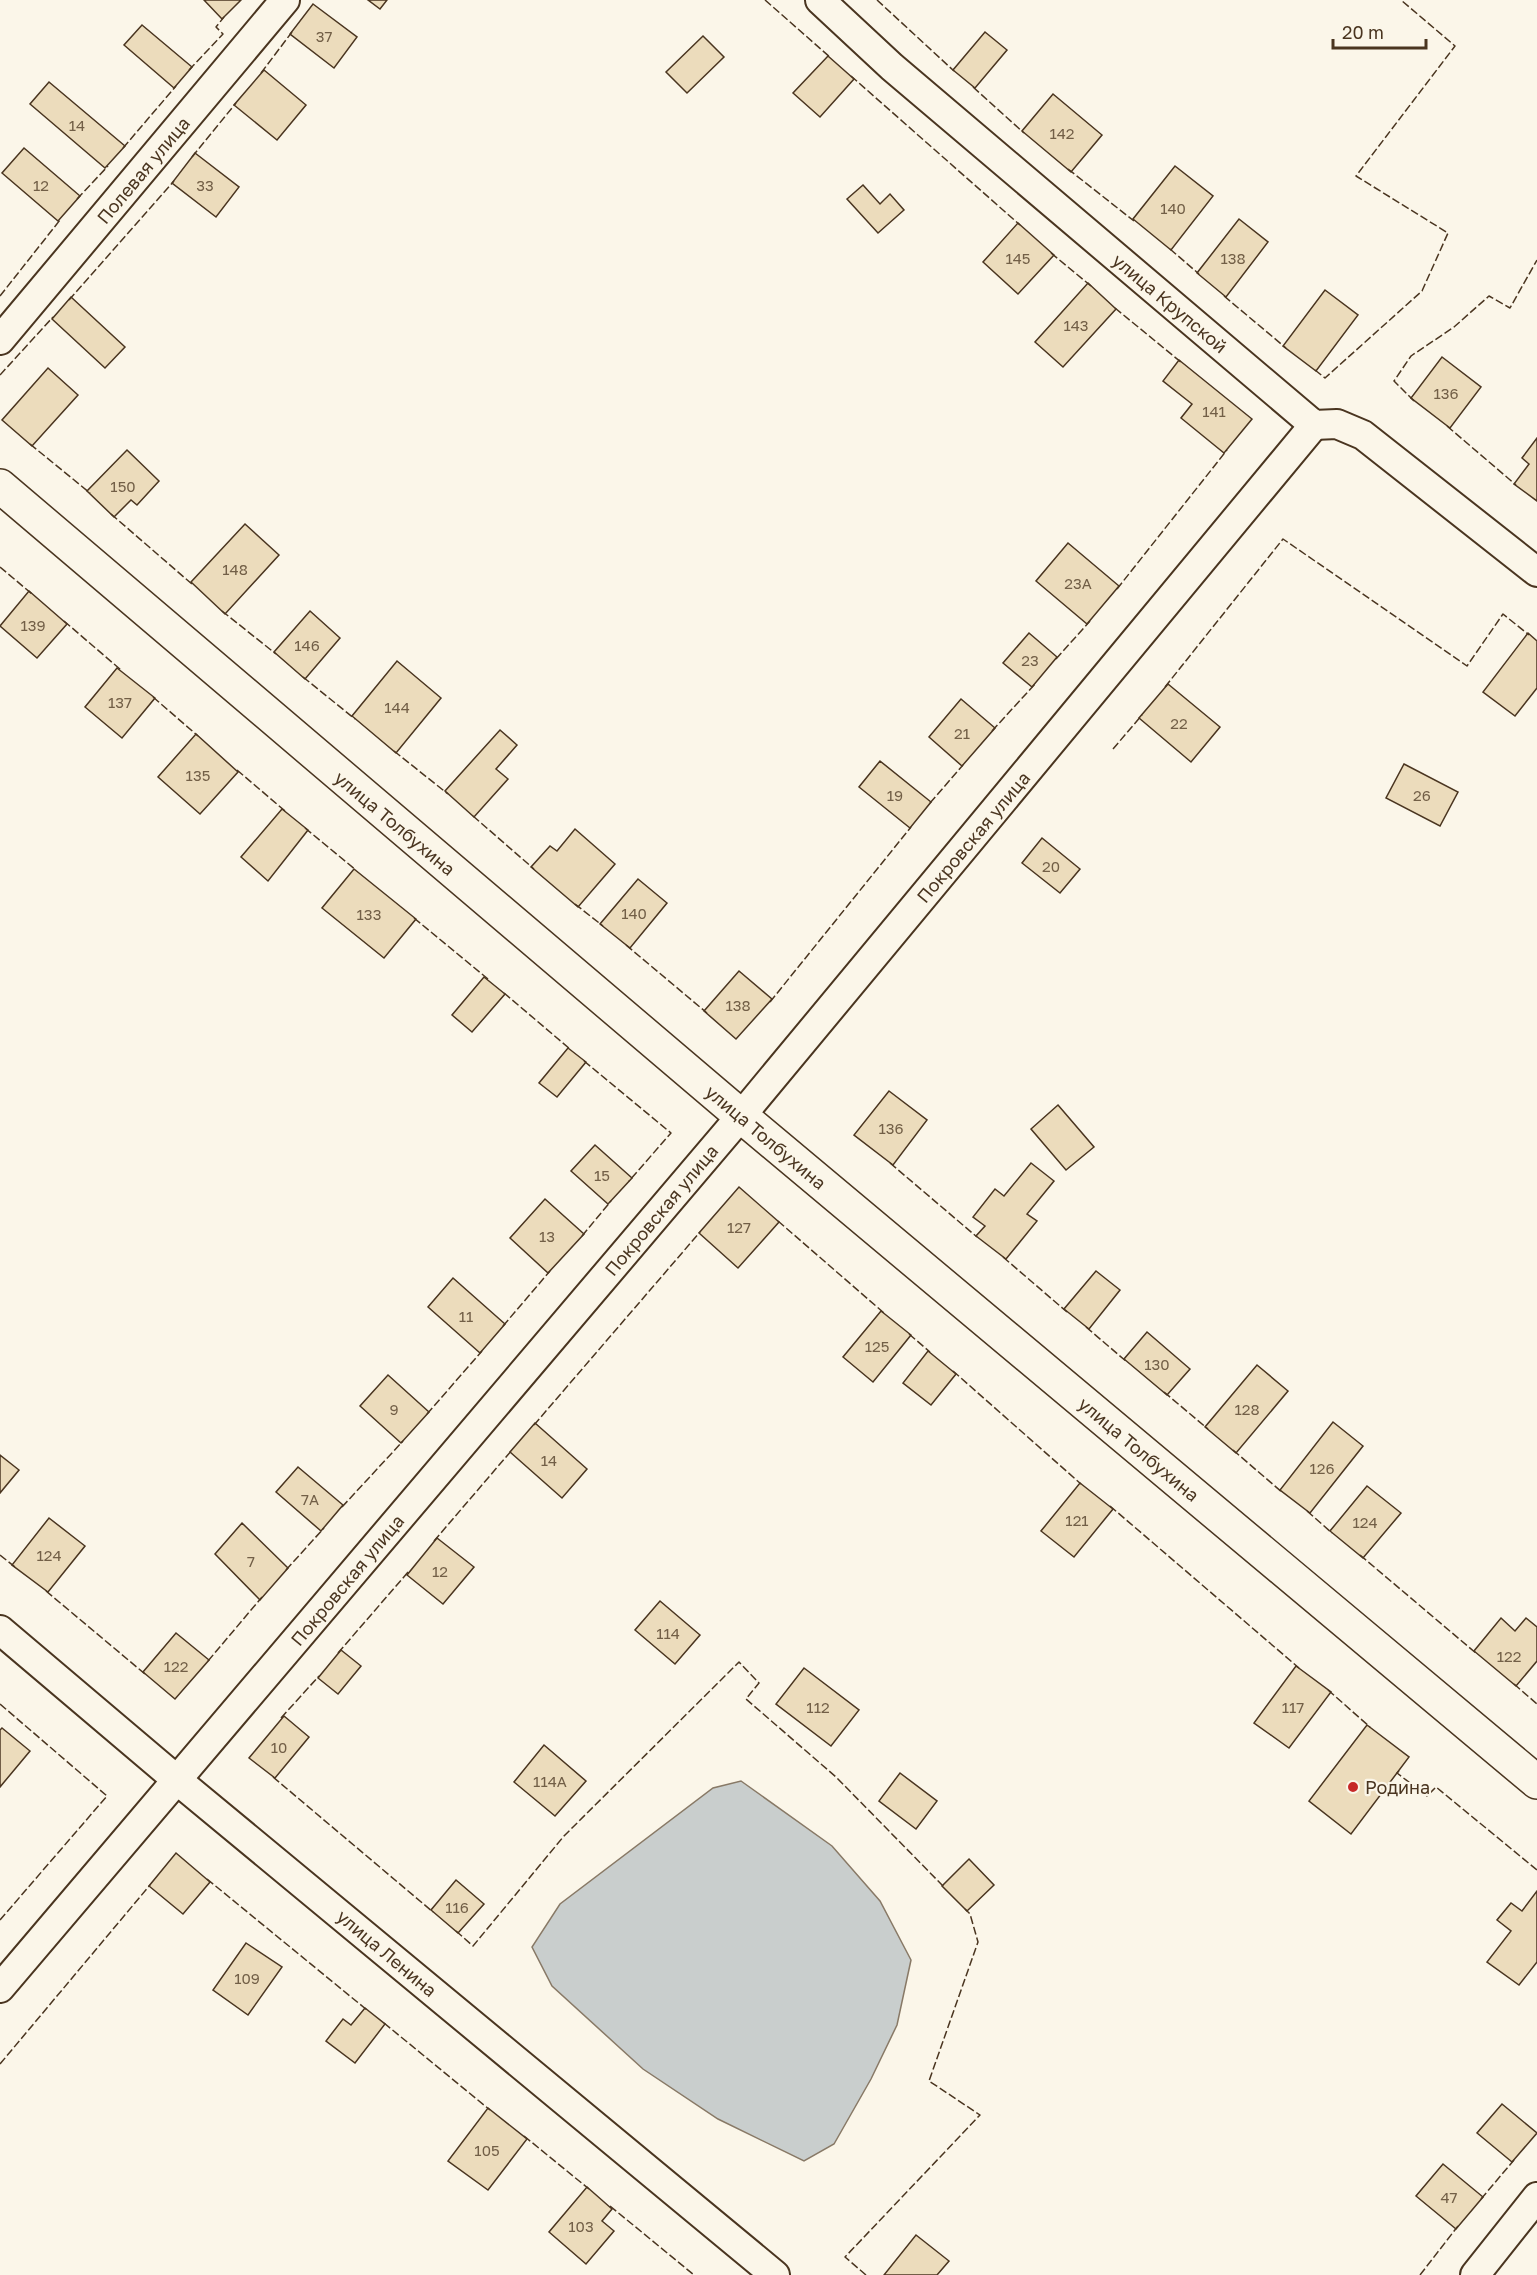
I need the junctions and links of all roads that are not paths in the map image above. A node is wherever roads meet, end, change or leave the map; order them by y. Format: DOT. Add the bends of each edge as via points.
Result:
graph roads {
  1 [pos="285,0"];
  2 [pos="820,0"];
  3 [pos="0,340"];
  4 [pos="1314,425"];
  5 [pos="0,486"];
  6 [pos="1537,572"];
  7 [pos="741,1116"];
  8 [pos="0,1630"];
  9 [pos="177,1780"];
  10 [pos="1537,1782"];
  11 [pos="0,1988"];
  12 [pos="1537,2197"];
  13 [pos="775,2275"];
  14 [pos="1475,2275"];
  1 -- 3 [label="street, Полевая улица"];
  2 -- 4 [label="street, улица Крупской" via="892,67"];
  4 -- 6 [label="street" via="1337,424 1363,435"];
  4 -- 7 [label="street, Покровская улица"];
  5 -- 7 [label="main road, улица Толбухина"];
  7 -- 9 [label="street, Покровская улица"];
  7 -- 10 [label="main road, улица Толбухина"];
  8 -- 9 [label="street, улица Ленина"];
  9 -- 11 [label="street, Покровская улица"];
  9 -- 13 [label="street, улица Ленина"];
  12 -- 14 [label="street"];
}
